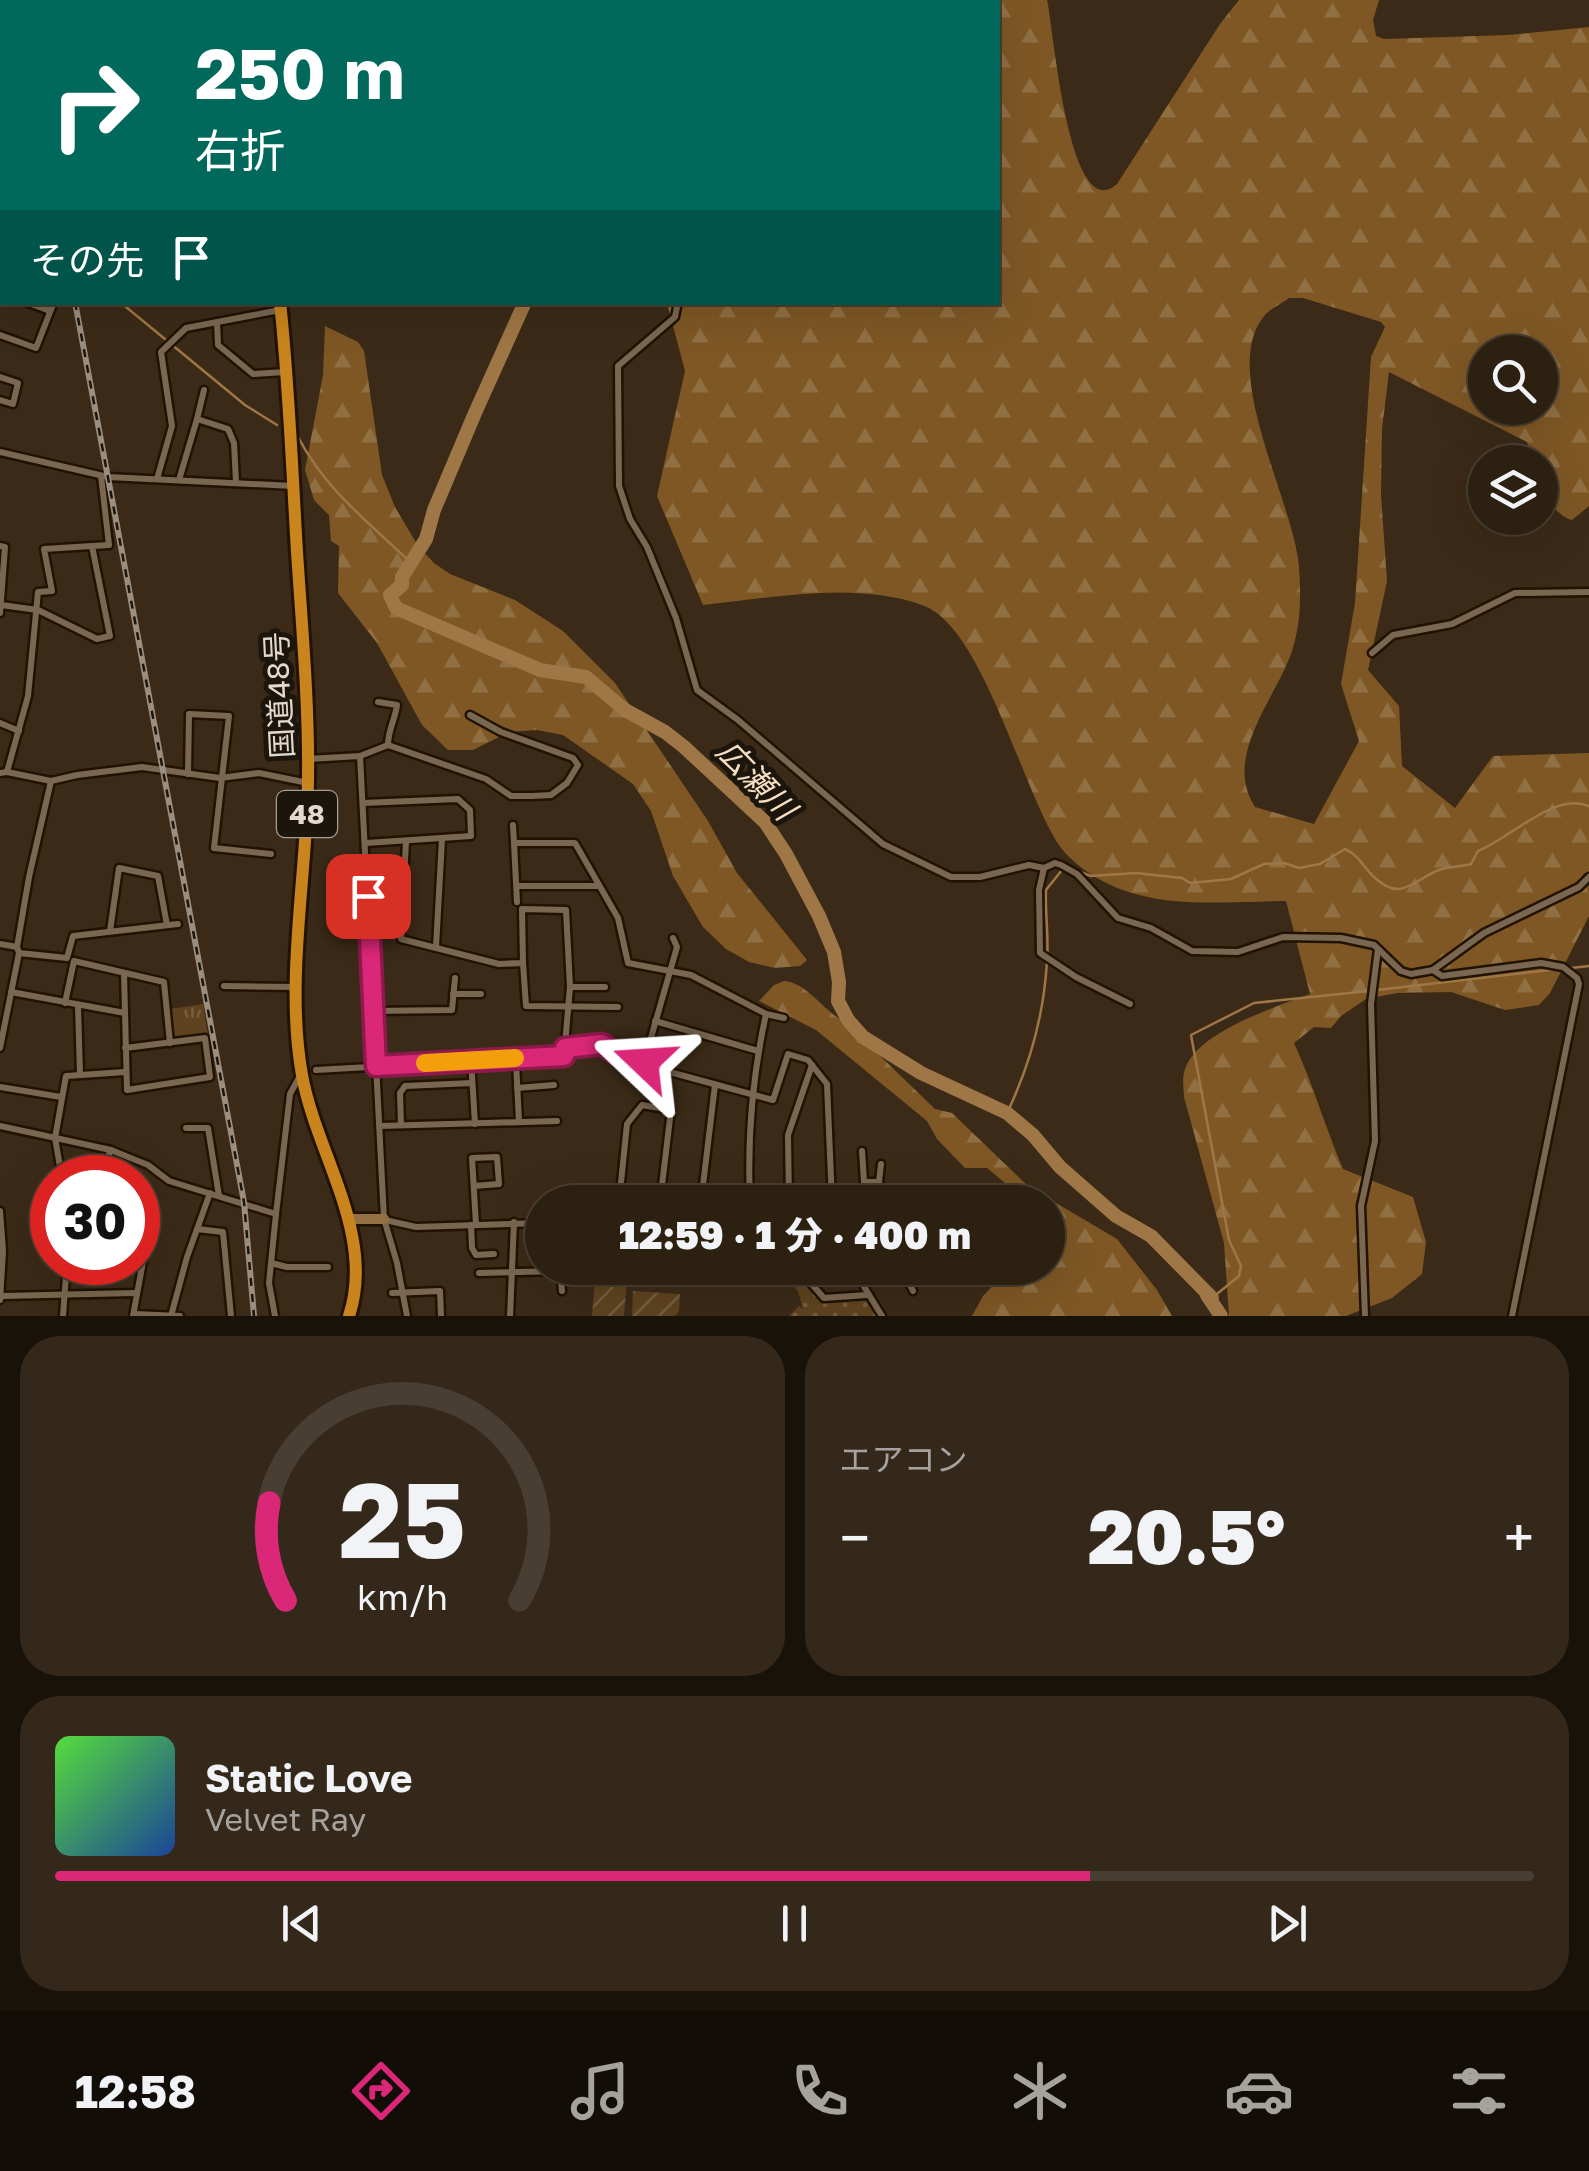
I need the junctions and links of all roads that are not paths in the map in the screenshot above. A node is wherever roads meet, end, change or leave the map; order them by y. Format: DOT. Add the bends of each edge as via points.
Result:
graph roads {
  1 [pos="678,305"];
  2 [pos="280,306"];
  3 [pos="52,307"];
  4 [pos="217,322"];
  5 [pos="0,336"];
  6 [pos="285,372"];
  7 [pos="0,378"];
  8 [pos="204,390"];
  9 [pos="0,400"];
  10 [pos="197,418"];
  11 [pos="0,452"];
  12 [pos="101,476"];
  13 [pos="157,478"];
  14 [pos="179,480"];
  15 [pos="236,482"];
  16 [pos="293,486"];
  17 [pos="0,546"];
  18 [pos="92,546"];
  19 [pos="1589,592"];
  20 [pos="1,605"];
  21 [pos="38,610"];
  22 [pos="0,613"];
  23 [pos="1372,653"];
  24 [pos="378,702"];
  25 [pos="470,715"];
  26 [pos="0,723"];
  27 [pos="19,730"];
  28 [pos="388,746"];
  29 [pos="360,756"];
  30 [pos="308,760"];
  31 [pos="4,772"];
  32 [pos="188,774"];
  33 [pos="224,778"];
  34 [pos="52,781"];
  35 [pos="308,782"];
  36 [pos="363,802"];
  37 [pos="513,825"];
  38 [pos="442,839"];
  39 [pos="406,841"];
  40 [pos="514,842"];
  41 [pos="366,843"];
  42 [pos="271,854"];
  43 [pos="1044,868"];
  44 [pos="1589,877"];
  45 [pos="516,886"];
  46 [pos="599,886"];
  47 [pos="517,902"];
  48 [pos="178,924"];
  49 [pos="166,925"];
  50 [pos="110,931"];
  51 [pos="673,938"];
  52 [pos="0,944"];
  53 [pos="436,947"];
  54 [pos="1378,948"];
  55 [pos="18,950"];
  56 [pos="524,963"];
  57 [pos="672,970"];
  58 [pos="1433,970"];
  59 [pos="124,974"];
  60 [pos="455,978"];
  61 [pos="224,986"];
  62 [pos="298,987"];
  63 [pos="570,987"];
  64 [pos="606,987"];
  65 [pos="10,992"];
  66 [pos="453,994"];
  67 [pos="481,994"];
  68 [pos="65,1003"];
  69 [pos="1130,1004"];
  70 [pos="78,1006"];
  71 [pos="568,1006"];
  72 [pos="618,1006"];
  73 [pos="374,1010"];
  74 [pos="124,1013"];
  75 [pos="766,1014"];
  76 [pos="784,1018"];
  77 [pos="655,1022"];
  78 [pos="170,1043"];
  79 [pos="0,1048"];
  80 [pos="125,1048"];
  81 [pos="565,1048"];
  82 [pos="758,1051"];
  83 [pos="471,1060"];
  84 [pos="516,1062"];
  85 [pos="644,1062"];
  86 [pos="812,1065"];
  87 [pos="376,1066"];
  88 [pos="126,1072"];
  89 [pos="308,1072"];
  90 [pos="80,1074"];
  91 [pos="472,1084"];
  92 [pos="715,1084"];
  93 [pos="554,1085"];
  94 [pos="0,1087"];
  95 [pos="517,1088"];
  96 [pos="61,1096"];
  97 [pos="750,1096"];
  98 [pos="557,1121"];
  99 [pos="520,1122"];
  100 [pos="475,1124"];
  101 [pos="0,1126"];
  102 [pos="380,1126"];
  103 [pos="402,1126"];
  104 [pos="186,1128"];
  105 [pos="55,1138"];
  106 [pos="111,1150"];
  107 [pos="862,1150"];
  108 [pos="58,1155"];
  109 [pos="109,1155"];
  110 [pos="881,1164"];
  111 [pos="878,1182"];
  112 [pos="621,1185"];
  113 [pos="662,1185"];
  114 [pos="703,1185"];
  115 [pos="750,1185"];
  116 [pos="789,1185"];
  117 [pos="831,1185"];
  118 [pos="879,1185"];
  119 [pos="474,1186"];
  120 [pos="214,1194"];
  121 [pos="0,1211"];
  122 [pos="276,1214"];
  123 [pos="348,1218"];
  124 [pos="384,1219"];
  125 [pos="514,1222"];
  126 [pos="525,1222"];
  127 [pos="474,1225"];
  128 [pos="196,1229"];
  129 [pos="494,1254"];
  130 [pos="271,1263"];
  131 [pos="328,1266"];
  132 [pos="512,1272"];
  133 [pos="478,1273"];
  134 [pos="65,1285"];
  135 [pos="137,1285"];
  136 [pos="812,1285"];
  137 [pos="862,1285"];
  138 [pos="910,1285"];
  139 [pos="562,1291"];
  140 [pos="913,1291"];
  141 [pos="404,1292"];
  142 [pos="135,1293"];
  143 [pos="64,1294"];
  144 [pos="392,1294"];
  145 [pos="867,1295"];
  146 [pos="1,1298"];
  147 [pos="134,1315"];
  148 [pos="63,1316"];
  149 [pos="171,1316"];
  150 [pos="180,1316"];
  151 [pos="231,1316"];
  152 [pos="275,1316"];
  153 [pos="348,1316"];
  154 [pos="407,1316"];
  155 [pos="441,1316"];
  156 [pos="510,1316"];
  157 [pos="882,1316"];
  158 [pos="1365,1316"];
  159 [pos="1512,1316"];
  1 -- 43 [label="street" via="676,317 618,366 616,432 624,503 648,546 697,690 883,844 951,877"];
  2 -- 4 [label="street"];
  2 -- 6 [label="highway, 国道48号 / 48"];
  3 -- 5 [label="street" via="36,348"];
  4 -- 6 [label="street" via="218,345 253,374"];
  4 -- 13 [label="street" via="186,328 161,352 172,426"];
  6 -- 16 [label="highway, 国道48号 / 48"];
  7 -- 9 [label="street" via="18,383 13,404"];
  8 -- 10 [label="street"];
  10 -- 14 [label="street"];
  10 -- 15 [label="street" via="228,429"];
  11 -- 12 [label="street"];
  12 -- 13 [label="street"];
  12 -- 18 [label="street" via="109,545"];
  13 -- 14 [label="street"];
  14 -- 15 [label="street"];
  15 -- 16 [label="street"];
  16 -- 30 [label="highway, 国道48号 / 48"];
  17 -- 20 [label="street"];
  18 -- 21 [label="street" via="44,549 52,591 38,592"];
  18 -- 21 [label="street" via="110,636 98,639"];
  19 -- 23 [label="street" via="1515,592 1452,624 1393,634"];
  20 -- 21 [label="street"];
  20 -- 22 [label="street"];
  21 -- 27 [label="street"];
  24 -- 28 [label="street" via="397,705"];
  25 -- 28 [label="street" via="578,765 551,795 510,796 486,779"];
  26 -- 27 [label="street"];
  27 -- 31 [label="street"];
  28 -- 29 [label="street"];
  29 -- 30 [label="street"];
  29 -- 36 [label="street"];
  30 -- 35 [label="highway, 国道48号 / 48"];
  31 -- 34 [label="street"];
  32 -- 33 [label="street"];
  32 -- 33 [label="street" via="189,714 229,716"];
  32 -- 34 [label="street" via="142,768"];
  33 -- 35 [label="street" via="259,773"];
  33 -- 42 [label="street" via="214,848"];
  34 -- 55 [label="street"];
  35 -- 62 [label="highway, 国道48号 / 48"];
  36 -- 38 [label="street" via="458,799 470,810 471,836"];
  36 -- 41 [label="street"];
  37 -- 40 [label="street"];
  38 -- 39 [label="street"];
  38 -- 53 [label="street"];
  39 -- 41 [label="street"];
  39 -- 53 [label="street" via="401,939"];
  40 -- 45 [label="street"];
  40 -- 46 [label="street" via="575,843"];
  41 -- 73 [label="street"];
  43 -- 54 [label="street" via="1066,866 1118,918 1192,951 1227,954 1293,936"];
  43 -- 69 [label="street" via="1040,953"];
  44 -- 58 [label="street" via="1484,933"];
  45 -- 46 [label="street"];
  45 -- 47 [label="street"];
  46 -- 57 [label="street" via="618,918 628,963"];
  48 -- 49 [label="street"];
  49 -- 50 [label="street"];
  49 -- 50 [label="street" via="158,876 119,868"];
  50 -- 55 [label="street" via="73,936 67,958"];
  51 -- 57 [label="street"];
  52 -- 55 [label="street"];
  53 -- 56 [label="street" via="499,964"];
  54 -- 58 [label="street" via="1405,973"];
  54 -- 158 [label="street" via="1375,1141 1360,1206"];
  55 -- 65 [label="street"];
  56 -- 63 [label="street" via="522,909 566,910"];
  56 -- 71 [label="street" via="526,1006"];
  57 -- 75 [label="street"];
  57 -- 77 [label="street"];
  58 -- 159 [label="street" via="1460,975 1551,963 1579,984"];
  59 -- 68 [label="street" via="74,962"];
  59 -- 74 [label="street"];
  59 -- 78 [label="street" via="164,982"];
  60 -- 66 [label="street"];
  61 -- 62 [label="street"];
  62 -- 89 [label="highway, 国道48号 / 48"];
  63 -- 64 [label="street"];
  63 -- 71 [label="street"];
  65 -- 68 [label="street"];
  65 -- 79 [label="street"];
  66 -- 67 [label="street"];
  66 -- 73 [label="street" via="452,1010"];
  68 -- 70 [label="street"];
  70 -- 74 [label="street"];
  70 -- 90 [label="street"];
  71 -- 72 [label="street"];
  71 -- 81 [label="street"];
  73 -- 87 [label="street"];
  74 -- 80 [label="street"];
  75 -- 76 [label="street"];
  75 -- 82 [label="street"];
  77 -- 82 [label="street"];
  77 -- 85 [label="street"];
  78 -- 80 [label="street"];
  78 -- 88 [label="street" via="205,1038 210,1077 126,1090"];
  80 -- 88 [label="street"];
  81 -- 83 [label="street" via="564,1056"];
  81 -- 85 [label="street" via="602,1044"];
  82 -- 97 [label="street"];
  83 -- 87 [label="street"];
  83 -- 91 [label="street"];
  84 -- 95 [label="street"];
  85 -- 92 [label="street"];
  86 -- 97 [label="street" via="788,1054 773,1100"];
  86 -- 116 [label="street" via="788,1136"];
  86 -- 117 [label="street" via="826,1084"];
  87 -- 89 [label="street"];
  87 -- 102 [label="street"];
  88 -- 90 [label="street"];
  89 -- 122 [label="street" via="290,1094"];
  89 -- 123 [label="highway, 国道48号 / 48" via="315,1127"];
  90 -- 96 [label="street" via="66,1076"];
  91 -- 100 [label="street"];
  91 -- 103 [label="street" via="405,1086"];
  92 -- 97 [label="street"];
  92 -- 114 [label="street"];
  93 -- 95 [label="street"];
  94 -- 96 [label="street"];
  95 -- 99 [label="street"];
  96 -- 105 [label="street"];
  97 -- 115 [label="street"];
  98 -- 99 [label="street"];
  99 -- 100 [label="street"];
  100 -- 103 [label="street"];
  101 -- 105 [label="street"];
  102 -- 103 [label="street"];
  102 -- 124 [label="street"];
  104 -- 120 [label="street" via="208,1128"];
  105 -- 106 [label="street"];
  105 -- 108 [label="street"];
  106 -- 109 [label="street"];
  106 -- 120 [label="street" via="169,1181"];
  107 -- 111 [label="street" via="864,1182"];
  110 -- 111 [label="street"];
  111 -- 118 [label="street"];
  112 -- 113 [label="street" via="626,1124 642,1105 671,1110"];
  119 -- 119 [label="street" via="472,1158 497,1157 499,1184"];
  119 -- 127 [label="street"];
  120 -- 122 [label="street"];
  120 -- 128 [label="street"];
  121 -- 146 [label="street"];
  122 -- 130 [label="street"];
  123 -- 124 [label="street"];
  123 -- 153 [label="highway, 国道48号 / 48" via="356,1274"];
  124 -- 127 [label="street" via="416,1227"];
  124 -- 141 [label="street"];
  125 -- 126 [label="street"];
  125 -- 127 [label="street"];
  125 -- 132 [label="street"];
  127 -- 129 [label="street" via="476,1255"];
  128 -- 149 [label="street"];
  128 -- 151 [label="street" via="222,1232"];
  130 -- 131 [label="street"];
  130 -- 152 [label="street"];
  132 -- 133 [label="street"];
  132 -- 139 [label="street" via="560,1272"];
  132 -- 156 [label="street"];
  134 -- 143 [label="street"];
  135 -- 142 [label="street"];
  136 -- 145 [label="street" via="824,1298"];
  137 -- 145 [label="street"];
  138 -- 140 [label="street"];
  141 -- 144 [label="street"];
  141 -- 154 [label="street"];
  141 -- 155 [label="street" via="440,1291"];
  142 -- 143 [label="street"];
  142 -- 147 [label="street"];
  143 -- 146 [label="street"];
  143 -- 148 [label="street"];
  145 -- 157 [label="street"];
  147 -- 149 [label="street"];
  149 -- 150 [label="street"];
}
